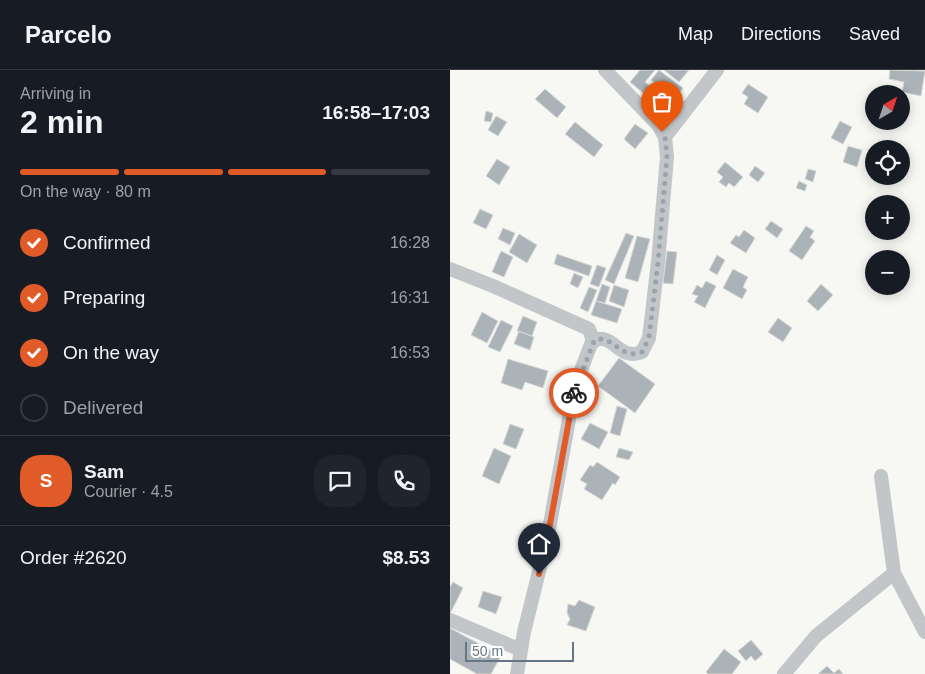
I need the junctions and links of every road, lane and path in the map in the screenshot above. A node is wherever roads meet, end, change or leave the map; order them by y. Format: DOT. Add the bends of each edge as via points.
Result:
graph roads {
  1 [pos="606,70"];
  2 [pos="717,70"];
  3 [pos="665,137"];
  4 [pos="450,269"];
  5 [pos="594,341"];
  6 [pos="881,476"];
  7 [pos="894,573"];
  8 [pos="450,620"];
  9 [pos="925,632"];
  10 [pos="521,650"];
  11 [pos="517,674"];
  12 [pos="784,674"];
  1 -- 3 [label="street" via="658,125"];
  2 -- 3 [label="street"];
  3 -- 5 [label="street" via="667,157 649,338 642,352 633,354 605,339"];
  4 -- 5 [label="street" via="589,329"];
  5 -- 10 [label="street" via="575,386 548,535"];
  6 -- 7 [label="street"];
  7 -- 9 [label="street"];
  7 -- 12 [label="street" via="816,636"];
  8 -- 10 [label="street"];
  10 -- 11 [label="street"];
}
